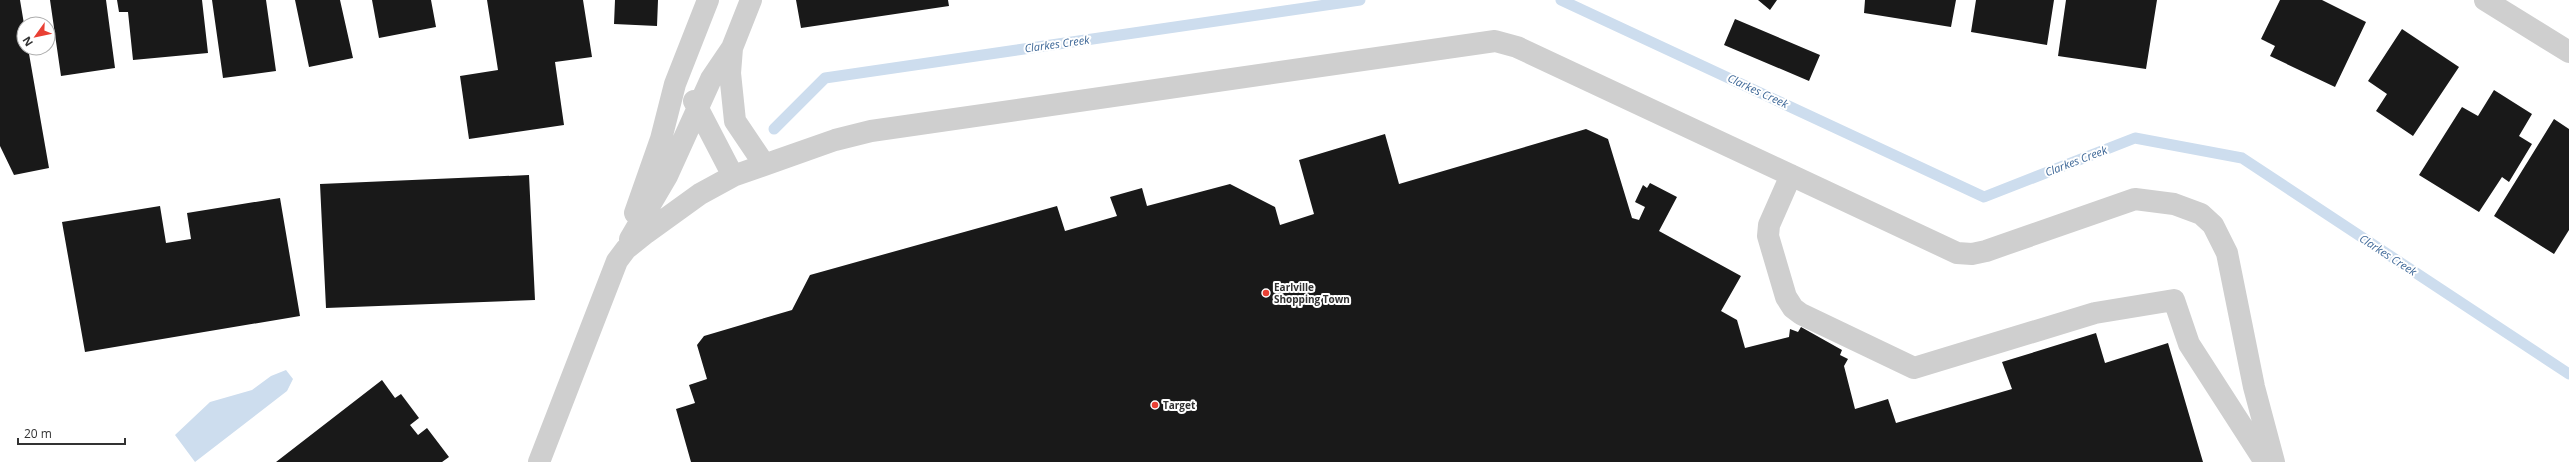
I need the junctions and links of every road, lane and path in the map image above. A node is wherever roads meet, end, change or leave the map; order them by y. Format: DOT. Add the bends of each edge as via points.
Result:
graph roads {
  1 [pos="708,0"];
  2 [pos="751,0"];
  3 [pos="2485,0"];
  4 [pos="732,48"];
  5 [pos="2569,52"];
  6 [pos="685,58"];
  7 [pos="697,109"];
  8 [pos="764,164"];
  9 [pos="1791,175"];
  10 [pos="733,176"];
  11 [pos="617,261"];
  12 [pos="539,462"];
  13 [pos="2265,462"];
  14 [pos="2274,462"];
  1 -- 6 [label="street"];
  2 -- 4 [label="street"];
  3 -- 5 [label="street"];
  4 -- 7 [label="street" via="714,72"];
  4 -- 8 [label="street" via="730,73 735,121"];
  6 -- 7 [label="street"];
  6 -- 11 [label="street" via="675,84 661,139"];
  7 -- 10 [label="street"];
  7 -- 11 [label="street" via="667,176"];
  8 -- 9 [label="street" via="835,140 871,131 1495,41 1517,47"];
  8 -- 10 [label="street"];
  9 -- 13 [label="street" via="1769,225 1768,236 1786,297 1793,308 1801,314 1914,368 2095,313 2174,300 2188,344"];
  9 -- 14 [label="street" via="1942,248 1965,254 1986,251 2136,199 2174,204 2201,214 2213,224 2227,253 2254,387"];
  10 -- 11 [label="street" via="700,194 646,233"];
  11 -- 12 [label="street"];
}
